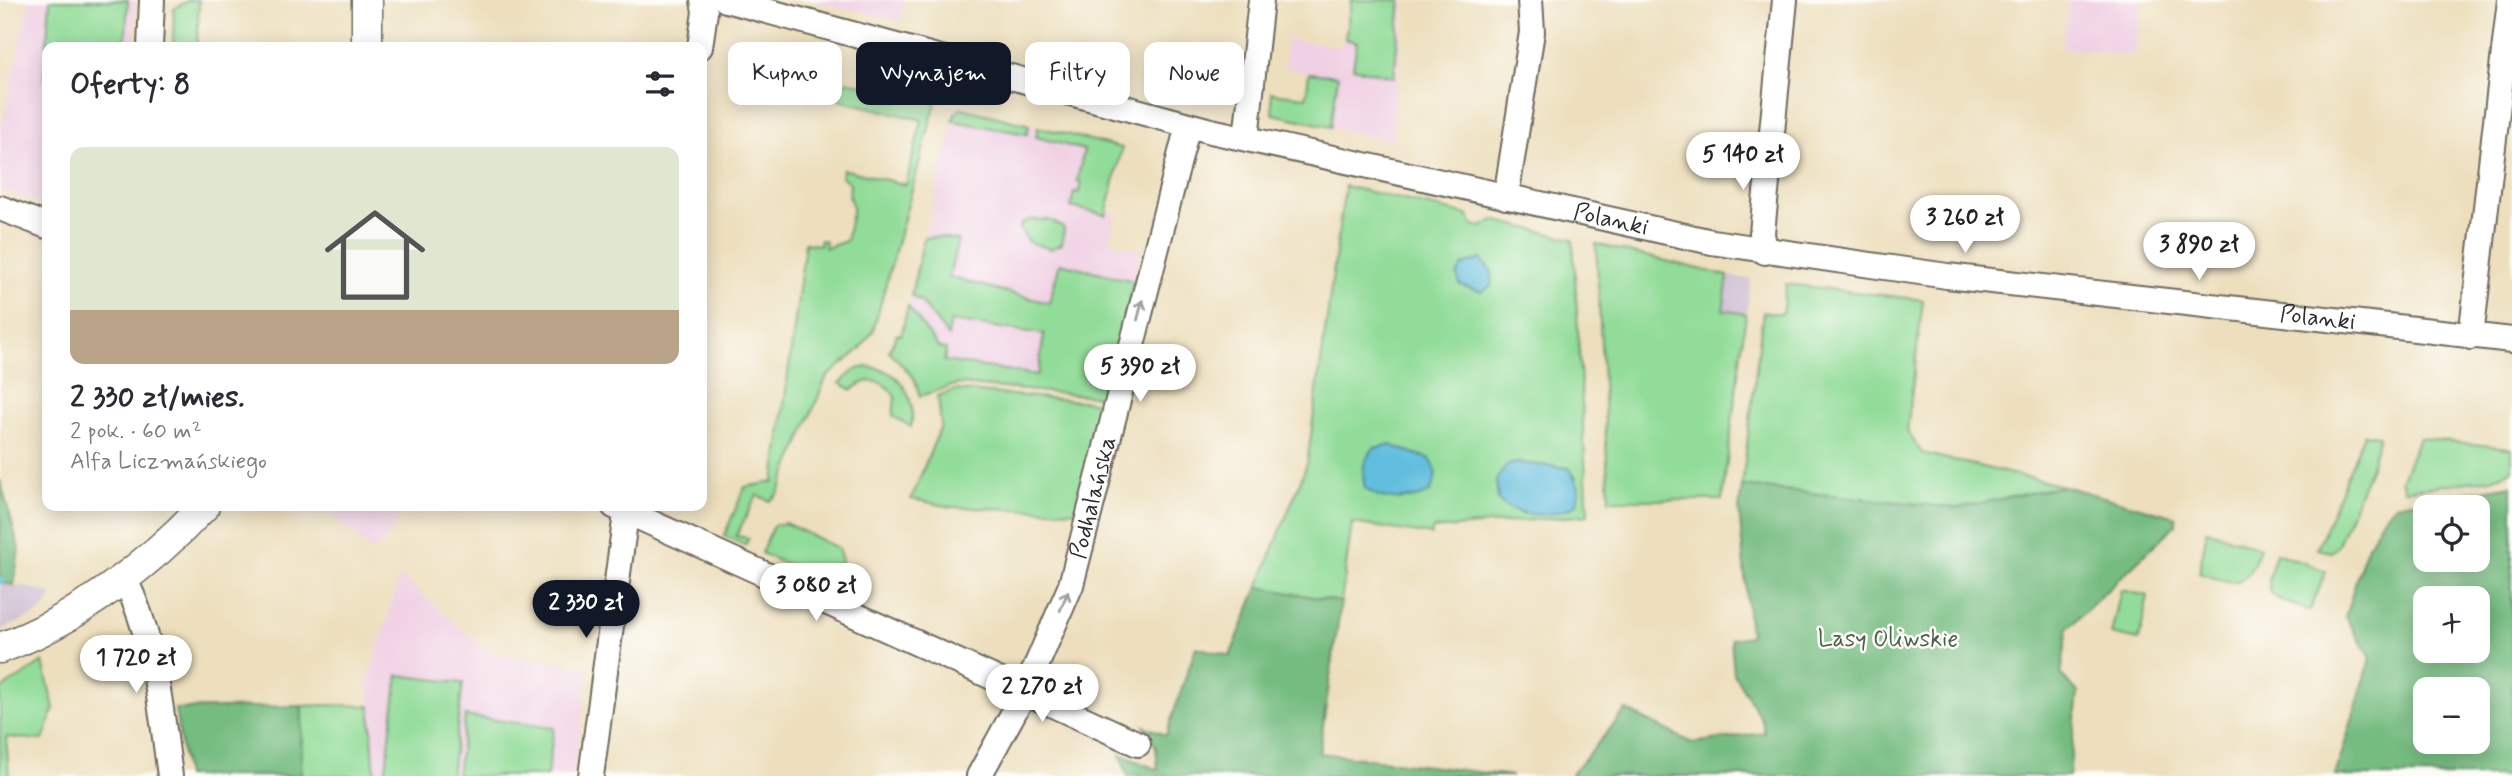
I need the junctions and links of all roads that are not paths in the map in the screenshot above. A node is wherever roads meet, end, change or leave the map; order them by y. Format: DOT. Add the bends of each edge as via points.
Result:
graph roads {
  1 [pos="152,0"];
  2 [pos="367,0"];
  3 [pos="703,0"];
  4 [pos="726,0"];
  5 [pos="1261,0"];
  6 [pos="1530,0"];
  7 [pos="1785,0"];
  8 [pos="2510,0"];
  9 [pos="150,42"];
  10 [pos="367,42"];
  11 [pos="701,42"];
  12 [pos="1188,125"];
  13 [pos="1246,138"];
  14 [pos="1506,197"];
  15 [pos="0,208"];
  16 [pos="42,224"];
  17 [pos="1765,251"];
  18 [pos="2471,337"];
  19 [pos="2512,340"];
  20 [pos="199,511"];
  21 [pos="622,511"];
  22 [pos="629,511"];
  23 [pos="124,578"];
  24 [pos="0,648"];
  25 [pos="1025,692"];
  26 [pos="1139,744"];
  27 [pos="170,776"];
  28 [pos="591,776"];
  29 [pos="979,776"];
  1 -- 9 [label="street"];
  2 -- 10 [label="main road"];
  3 -- 11 [label="street"];
  4 -- 12 [label="street, Polanki"];
  5 -- 13 [label="street"];
  6 -- 14 [label="street" via="1532,32"];
  7 -- 17 [label="street" via="1762,233"];
  8 -- 18 [label="street"];
  12 -- 13 [label="street, Polanki"];
  25 -- 12 [label="street, Podhalańska, one-way" via="1071,585"];
  13 -- 14 [label="street, Polanki"];
  14 -- 17 [label="street, Polanki"];
  15 -- 16 [label="street"];
  17 -- 18 [label="street, Polanki"];
  18 -- 19 [label="street, Polanki"];
  20 -- 23 [label="main road"];
  21 -- 28 [label="street"];
  22 -- 25 [label="street"];
  23 -- 24 [label="main road" via="29,636"];
  23 -- 27 [label="street" via="141,612"];
  25 -- 26 [label="street"];
  25 -- 29 [label="street"];
}
